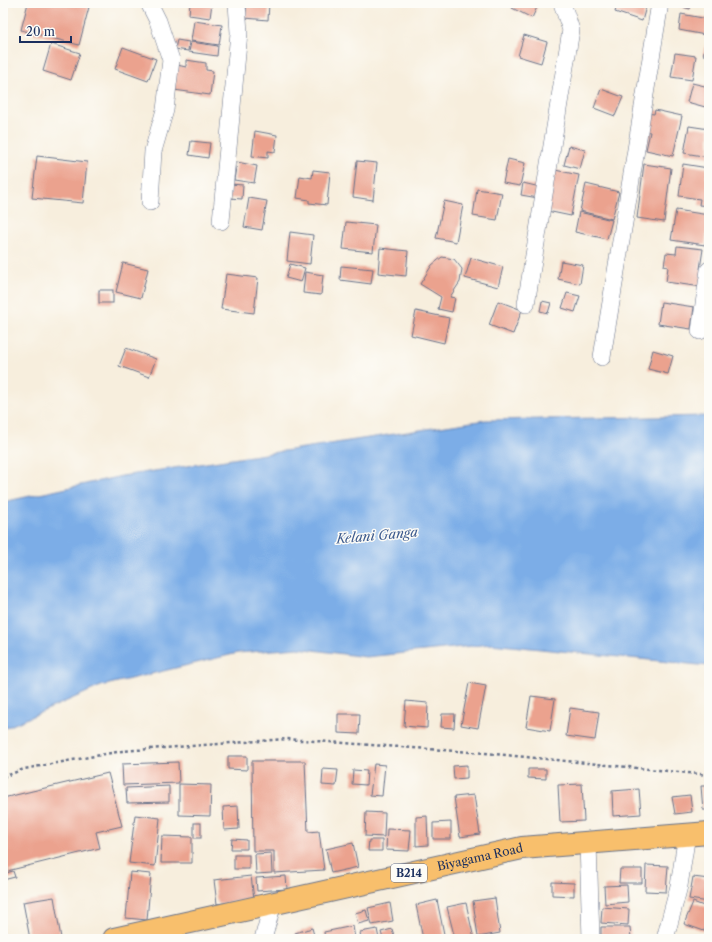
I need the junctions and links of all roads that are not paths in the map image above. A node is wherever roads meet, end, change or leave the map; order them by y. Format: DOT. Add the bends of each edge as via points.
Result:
graph roads {
  1 [pos="149,3"];
  2 [pos="237,3"];
  3 [pos="562,3"];
  4 [pos="660,3"];
  5 [pos="150,202"];
  6 [pos="221,221"];
  7 [pos="709,270"];
  8 [pos="526,304"];
  9 [pos="700,331"];
  10 [pos="602,357"];
  11 [pos="709,833"];
  12 [pos="687,834"];
  13 [pos="588,843"];
  14 [pos="273,903"];
  15 [pos="114,939"];
  16 [pos="263,939"];
  17 [pos="591,939"];
  18 [pos="665,939"];
  1 -- 5 [label="street" via="158,20 171,60 165,110 153,151"];
  2 -- 6 [label="street" via="239,33"];
  3 -- 8 [label="street" via="571,30"];
  4 -- 10 [label="street"];
  7 -- 9 [label="street"];
  11 -- 12 [label="main road, Biyagama Road / B214"];
  12 -- 13 [label="main road, Biyagama Road / B214"];
  12 -- 18 [label="street" via="680,886"];
  13 -- 14 [label="main road, Biyagama Road / B214" via="522,848"];
  13 -- 17 [label="street"];
  14 -- 15 [label="main road, Biyagama Road / B214"];
  14 -- 16 [label="street"];
}
